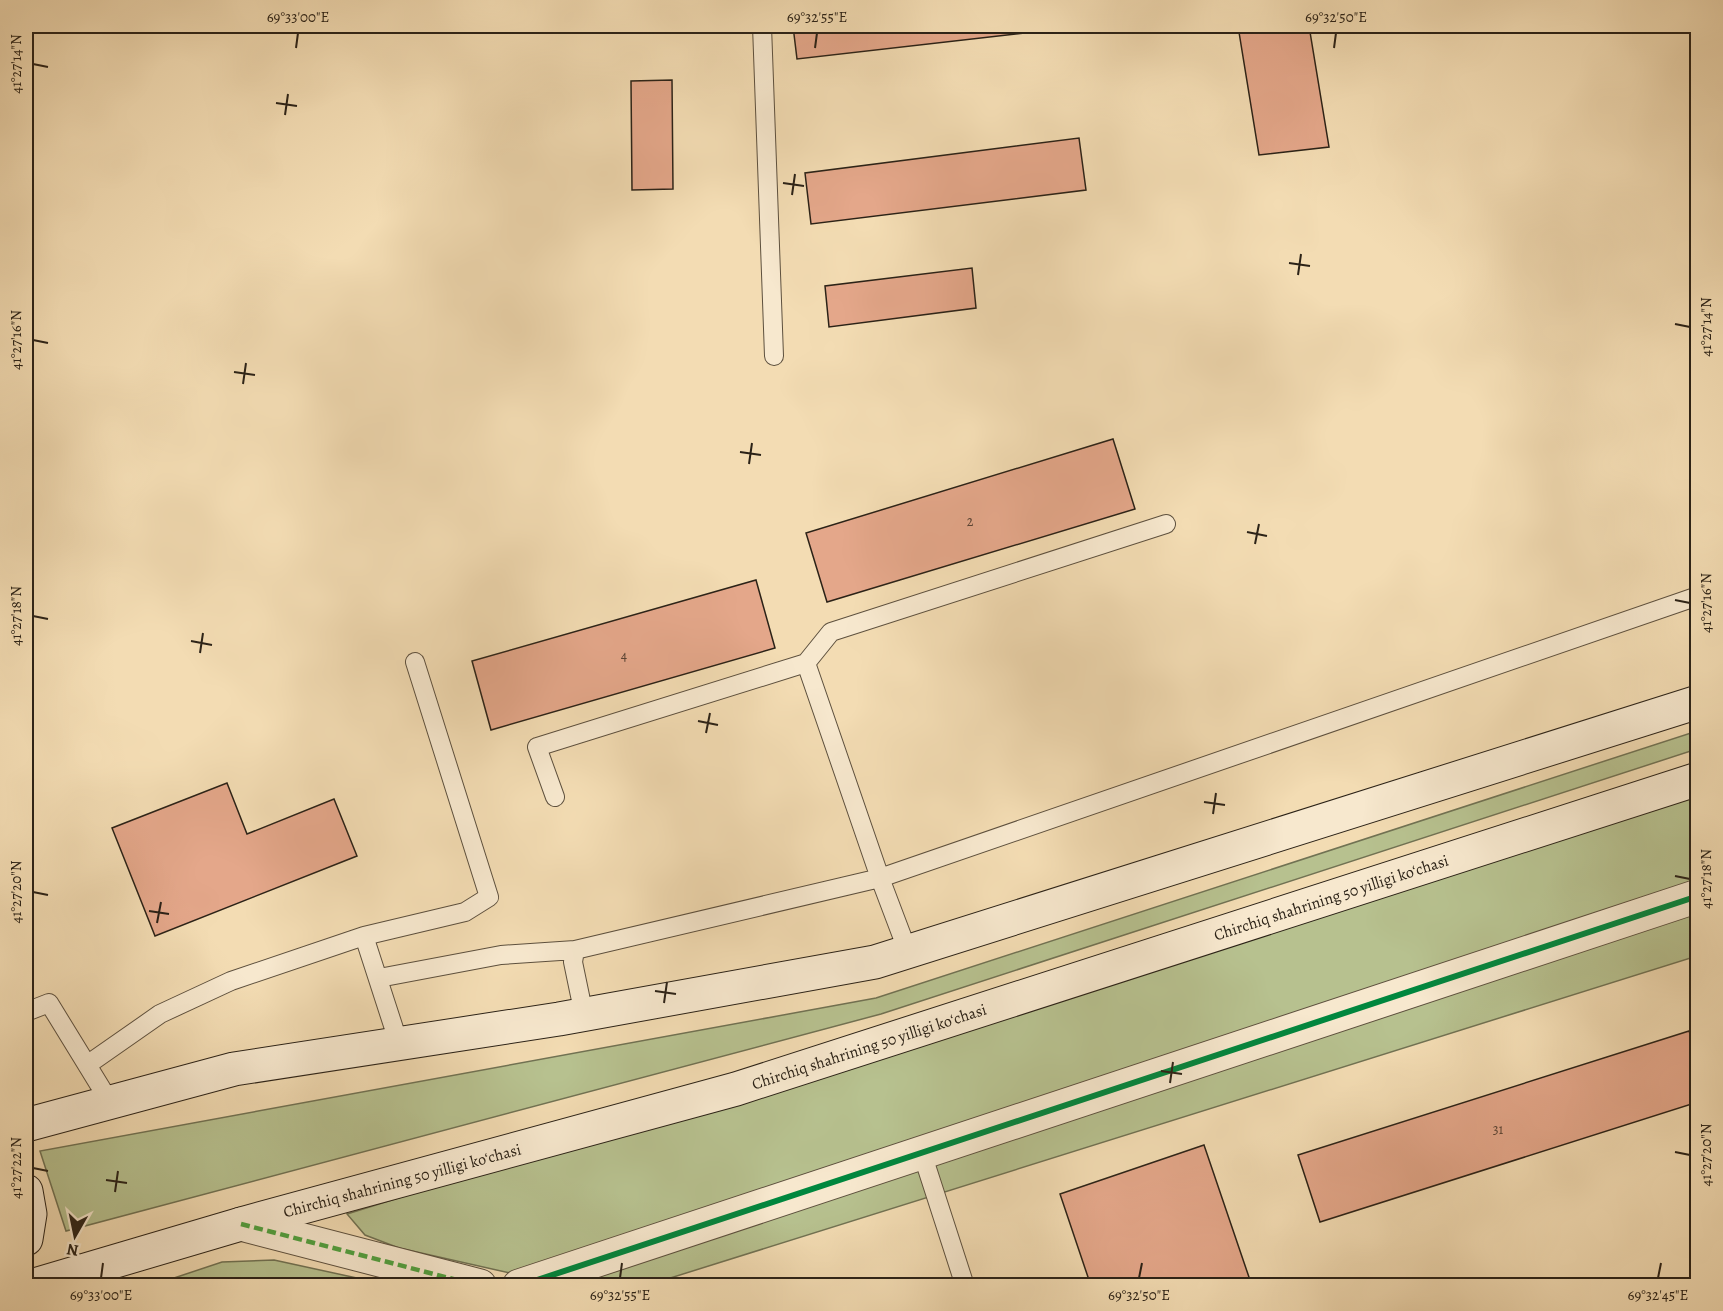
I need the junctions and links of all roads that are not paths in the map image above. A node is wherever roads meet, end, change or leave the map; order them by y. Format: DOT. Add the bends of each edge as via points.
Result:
graph roads {
  1 [pos="762,26"];
  2 [pos="774,356"];
  3 [pos="1166,524"];
  4 [pos="1698,596"];
  5 [pos="415,662"];
  6 [pos="806,663"];
  7 [pos="1698,702"];
  8 [pos="1698,779"];
  9 [pos="555,797"];
  10 [pos="880,878"];
  11 [pos="1698,896"];
  12 [pos="364,936"];
  13 [pos="575,950"];
  14 [pos="908,952"];
  15 [pos="379,978"];
  16 [pos="26,1012"];
  17 [pos="584,1015"];
  18 [pos="399,1044"];
  19 [pos="87,1065"];
  20 [pos="111,1104"];
  21 [pos="26,1125"];
  22 [pos="922,1153"];
  23 [pos="26,1191"];
  24 [pos="241,1224"];
  25 [pos="26,1239"];
  26 [pos="524,1285"];
  27 [pos="32,1286"];
  28 [pos="480,1286"];
  29 [pos="965,1286"];
  1 -- 2 [label="lane"];
  3 -- 6 [label="lane" via="831,632"];
  4 -- 10 [label="lane"];
  5 -- 12 [label="lane" via="489,897 465,912"];
  6 -- 9 [label="lane" via="537,747"];
  6 -- 10 [label="lane"];
  7 -- 14 [label="main road"];
  8 -- 24 [label="main road, Chirchiq shahrining 50 yilligi koʻchasi" via="736,1089"];
  10 -- 13 [label="lane"];
  10 -- 14 [label="lane"];
  11 -- 22 [label="main road"];
  12 -- 15 [label="lane"];
  12 -- 19 [label="lane" via="231,981 159,1014"];
  13 -- 15 [label="lane" via="501,955"];
  13 -- 17 [label="lane" via="573,962"];
  14 -- 17 [label="main road" via="875,962"];
  15 -- 18 [label="lane"];
  16 -- 19 [label="lane" via="50,1003"];
  17 -- 18 [label="main road"];
  18 -- 20 [label="main road" via="234,1069"];
  19 -- 20 [label="lane"];
  20 -- 21 [label="main road"];
  22 -- 26 [label="main road"];
  22 -- 29 [label="lane"];
  23 -- 25 [label="main road" via="30,1214"];
  24 -- 27 [label="main road, Chirchiq shahrining 50 yilligi koʻchasi"];
  24 -- 28 [label="main road"];
}
